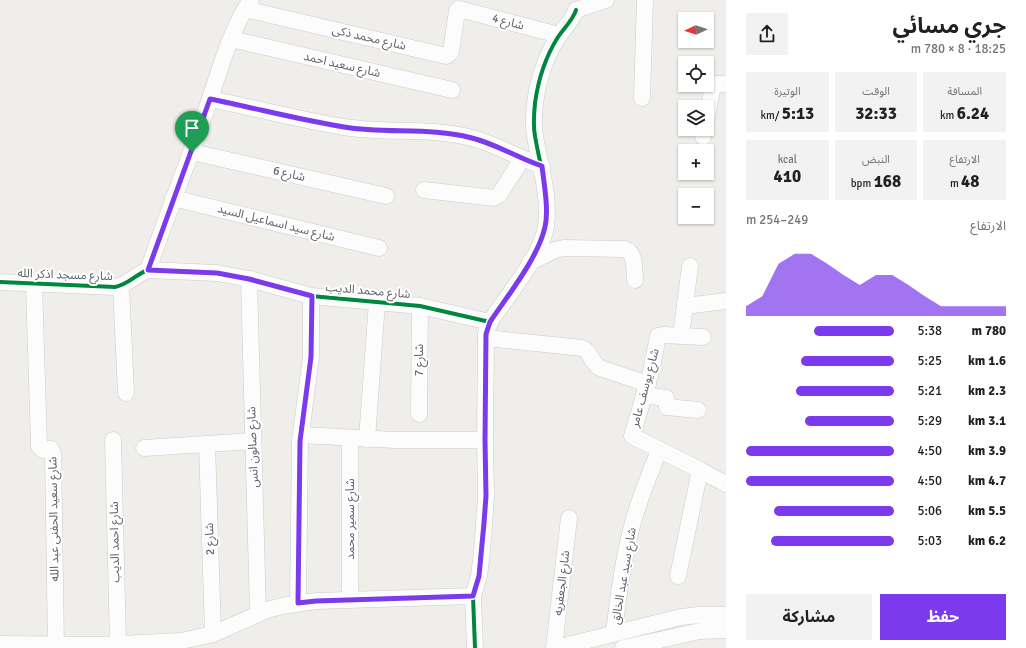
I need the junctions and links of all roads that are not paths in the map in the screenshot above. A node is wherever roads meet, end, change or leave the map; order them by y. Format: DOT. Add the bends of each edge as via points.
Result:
graph roads {
  1 [pos="606,0"];
  2 [pos="646,0"];
  3 [pos="248,4"];
  4 [pos="574,5"];
  5 [pos="457,12"];
  6 [pos="559,35"];
  7 [pos="231,39"];
  8 [pos="726,84"];
  9 [pos="452,90"];
  10 [pos="642,98"];
  11 [pos="210,99"];
  12 [pos="711,100"];
  13 [pos="192,152"];
  14 [pos="522,159"];
  15 [pos="542,166"];
  16 [pos="424,190"];
  17 [pos="386,196"];
  18 [pos="173,198"];
  19 [pos="379,248"];
  20 [pos="530,262"];
  21 [pos="690,266"];
  22 [pos="148,270"];
  23 [pos="249,279"];
  24 [pos="635,280"];
  25 [pos="0,282"];
  26 [pos="34,284"];
  27 [pos="121,286"];
  28 [pos="312,296"];
  29 [pos="726,301"];
  30 [pos="377,302"];
  31 [pos="420,306"];
  32 [pos="685,306"];
  33 [pos="490,322"];
  34 [pos="681,336"];
  35 [pos="703,337"];
  36 [pos="486,338"];
  37 [pos="646,389"];
  38 [pos="126,392"];
  39 [pos="698,410"];
  40 [pos="419,414"];
  41 [pos="301,435"];
  42 [pos="350,438"];
  43 [pos="367,439"];
  44 [pos="112,440"];
  45 [pos="485,440"];
  46 [pos="253,441"];
  47 [pos="207,444"];
  48 [pos="144,448"];
  49 [pos="660,450"];
  50 [pos="700,470"];
  51 [pos="726,484"];
  52 [pos="569,518"];
  53 [pos="678,576"];
  54 [pos="473,596"];
  55 [pos="350,600"];
  56 [pos="298,603"];
  57 [pos="258,614"];
  58 [pos="726,615"];
  59 [pos="726,630"];
  60 [pos="213,634"];
  61 [pos="614,634"];
  62 [pos="0,644"];
  63 [pos="118,644"];
  64 [pos="186,644"];
  65 [pos="56,645"];
  66 [pos="135,645"];
  67 [pos="100,646"];
  68 [pos="475,648"];
  69 [pos="555,648"];
  70 [pos="623,648"];
  1 -- 4 [label="street"];
  2 -- 10 [label="street"];
  3 -- 5 [label="street, شارع محمد ذكى" via="446,56 451,52"];
  3 -- 7 [label="street"];
  4 -- 6 [label="street" via="573,16"];
  5 -- 6 [label="street, شارع 4" via="460,9"];
  6 -- 15 [label="street" via="541,76 536,102 535,134"];
  7 -- 9 [label="street, شارع سعيد احمد"];
  7 -- 11 [label="street"];
  8 -- 12 [label="street" via="714,85"];
  11 -- 13 [label="street"];
  11 -- 14 [label="street" via="345,127 446,132 498,147"];
  13 -- 17 [label="street, شارع 6"];
  13 -- 18 [label="street"];
  14 -- 15 [label="street"];
  14 -- 16 [label="street" via="494,198"];
  15 -- 20 [label="street" via="546,226"];
  18 -- 19 [label="street, شارع سيد اسماعيل السيد"];
  18 -- 22 [label="street"];
  20 -- 24 [label="street" via="564,248 624,248 633,256"];
  20 -- 33 [label="street"];
  21 -- 32 [label="street"];
  22 -- 23 [label="street, شارع محمد الديب" via="217,273"];
  22 -- 27 [label="street, شارع مسجد اذكر الله"];
  23 -- 28 [label="street, شارع محمد الديب"];
  23 -- 46 [label="street, شارع صالون انس"];
  25 -- 26 [label="street, شارع مسجد اذكر الله"];
  26 -- 27 [label="street, شارع مسجد اذكر الله"];
  26 -- 65 [label="street, شارع سعيد الحفنى عبد الله" via="39,446 42,450 51,449 53,453"];
  27 -- 38 [label="street"];
  28 -- 30 [label="street, شارع محمد الديب"];
  28 -- 41 [label="street" via="311,357"];
  29 -- 32 [label="street"];
  30 -- 31 [label="street, شارع محمد الديب"];
  30 -- 43 [label="street"];
  31 -- 33 [label="street, شارع محمد الديب"];
  31 -- 40 [label="street, شارع 7"];
  32 -- 34 [label="street"];
  33 -- 36 [label="street"];
  34 -- 35 [label="street, شارع يوسف عامر"];
  34 -- 37 [label="street, شارع يوسف عامر" via="658,336"];
  36 -- 37 [label="street" via="582,348 595,365"];
  36 -- 45 [label="street"];
  37 -- 39 [label="street" via="666,398 667,407"];
  37 -- 49 [label="street, شارع يوسف عامر" via="632,436"];
  41 -- 42 [label="street"];
  41 -- 56 [label="street"];
  42 -- 43 [label="street"];
  42 -- 55 [label="street, شارع سمير محمد"];
  43 -- 45 [label="street"];
  44 -- 63 [label="street, شارع احمد الديب"];
  45 -- 54 [label="street" via="484,523 479,576"];
  46 -- 47 [label="street"];
  46 -- 57 [label="street, شارع صالون انس"];
  47 -- 48 [label="street"];
  47 -- 60 [label="street, شارع 2"];
  49 -- 50 [label="street"];
  49 -- 61 [label="street, شارع سيد عبد الخالق" via="633,521 624,558"];
  50 -- 51 [label="street"];
  50 -- 53 [label="street"];
  52 -- 69 [label="street, شارع الجعفريه"];
  54 -- 55 [label="street"];
  54 -- 68 [label="street"];
  55 -- 56 [label="street"];
  56 -- 57 [label="street"];
  57 -- 60 [label="street"];
  58 -- 61 [label="street" via="681,617"];
  59 -- 70 [label="street" via="700,632"];
  60 -- 64 [label="street"];
  61 -- 69 [label="street"];
  62 -- 65 [label="street"];
  63 -- 66 [label="street"];
  63 -- 67 [label="street"];
  64 -- 66 [label="street"];
  65 -- 67 [label="street"];
}
